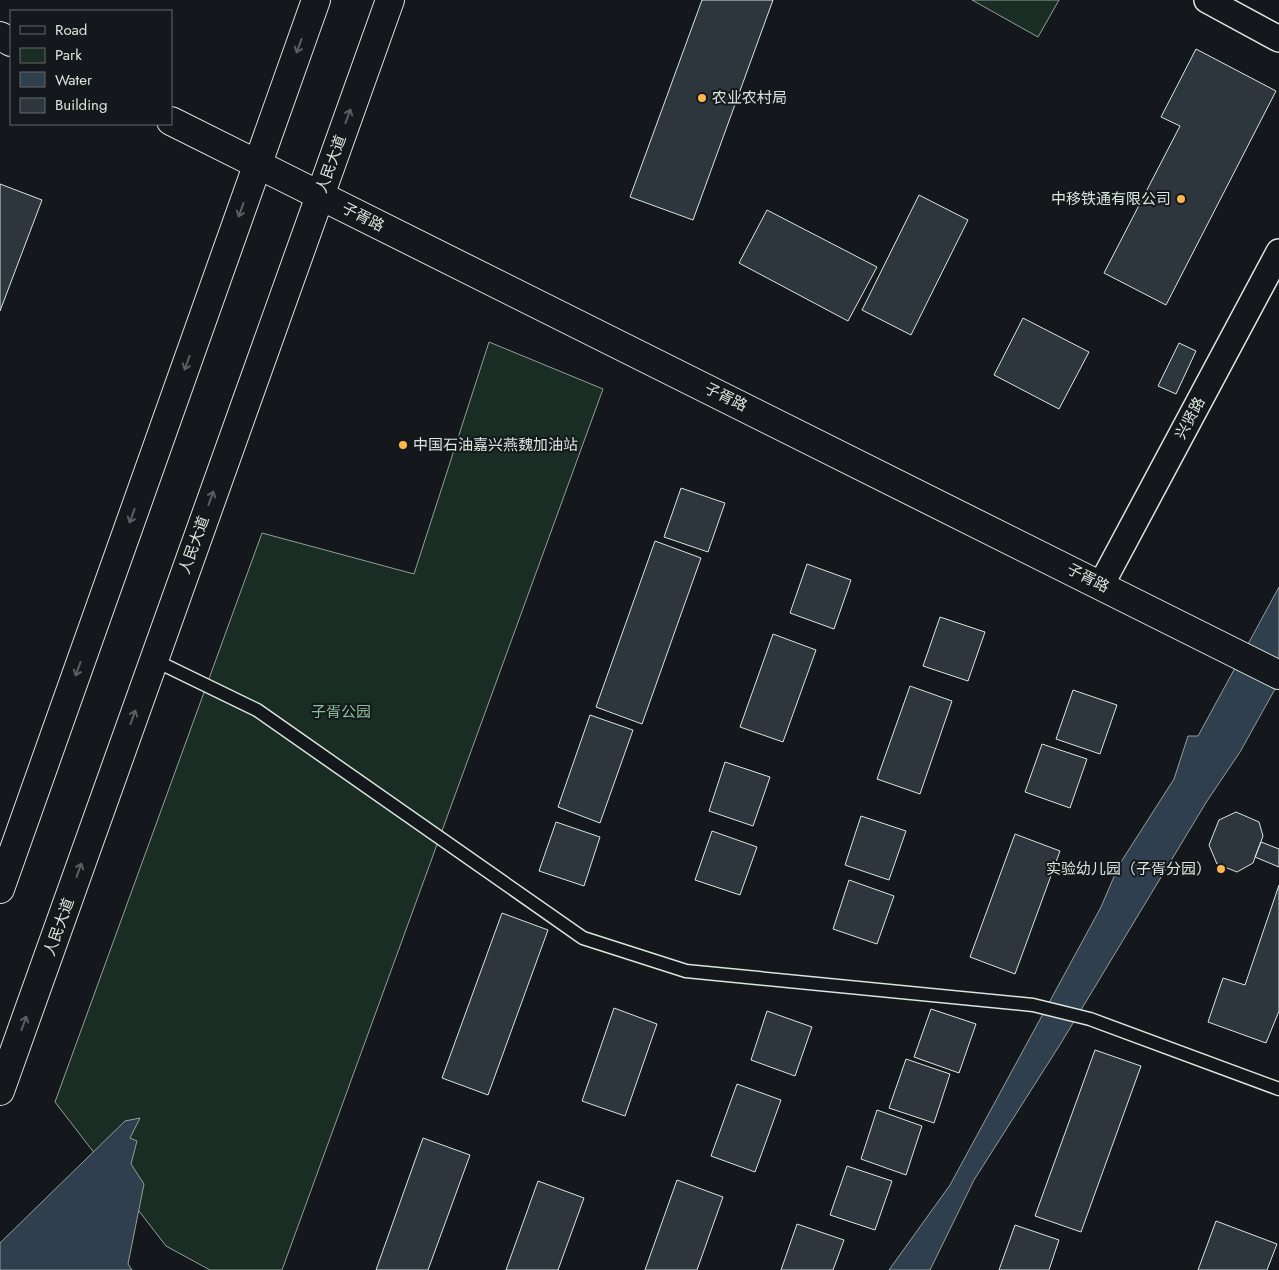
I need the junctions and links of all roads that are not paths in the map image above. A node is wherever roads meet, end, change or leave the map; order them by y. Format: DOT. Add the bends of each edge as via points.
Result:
graph roads {
  1 [pos="316,0"];
  2 [pos="390,0"];
  3 [pos="1207,0"];
  4 [pos="1279,39"];
  5 [pos="172,121"];
  6 [pos="258,164"];
  7 [pos="320,195"];
  8 [pos="1279,252"];
  9 [pos="1102,585"];
  10 [pos="154,660"];
  11 [pos="1279,676"];
  12 [pos="0,890"];
  13 [pos="4,1080"];
  14 [pos="1279,1089"];
  1 -- 6 [label="main road, one-way"];
  7 -- 2 [label="main road, 人民大道, one-way"];
  3 -- 4 [label="street"];
  5 -- 6 [label="main road, 子胥路"];
  6 -- 7 [label="main road, 子胥路"];
  6 -- 12 [label="main road, one-way"];
  7 -- 9 [label="main road, 子胥路"];
  10 -- 7 [label="main road, 人民大道, one-way"];
  8 -- 9 [label="street, 兴贤路"];
  9 -- 11 [label="main road, 子胥路"];
  13 -- 10 [label="main road, 人民大道, one-way"];
  10 -- 14 [label="lane" via="257,710 583,938 686,971 1033,1006 1090,1019"];
}
